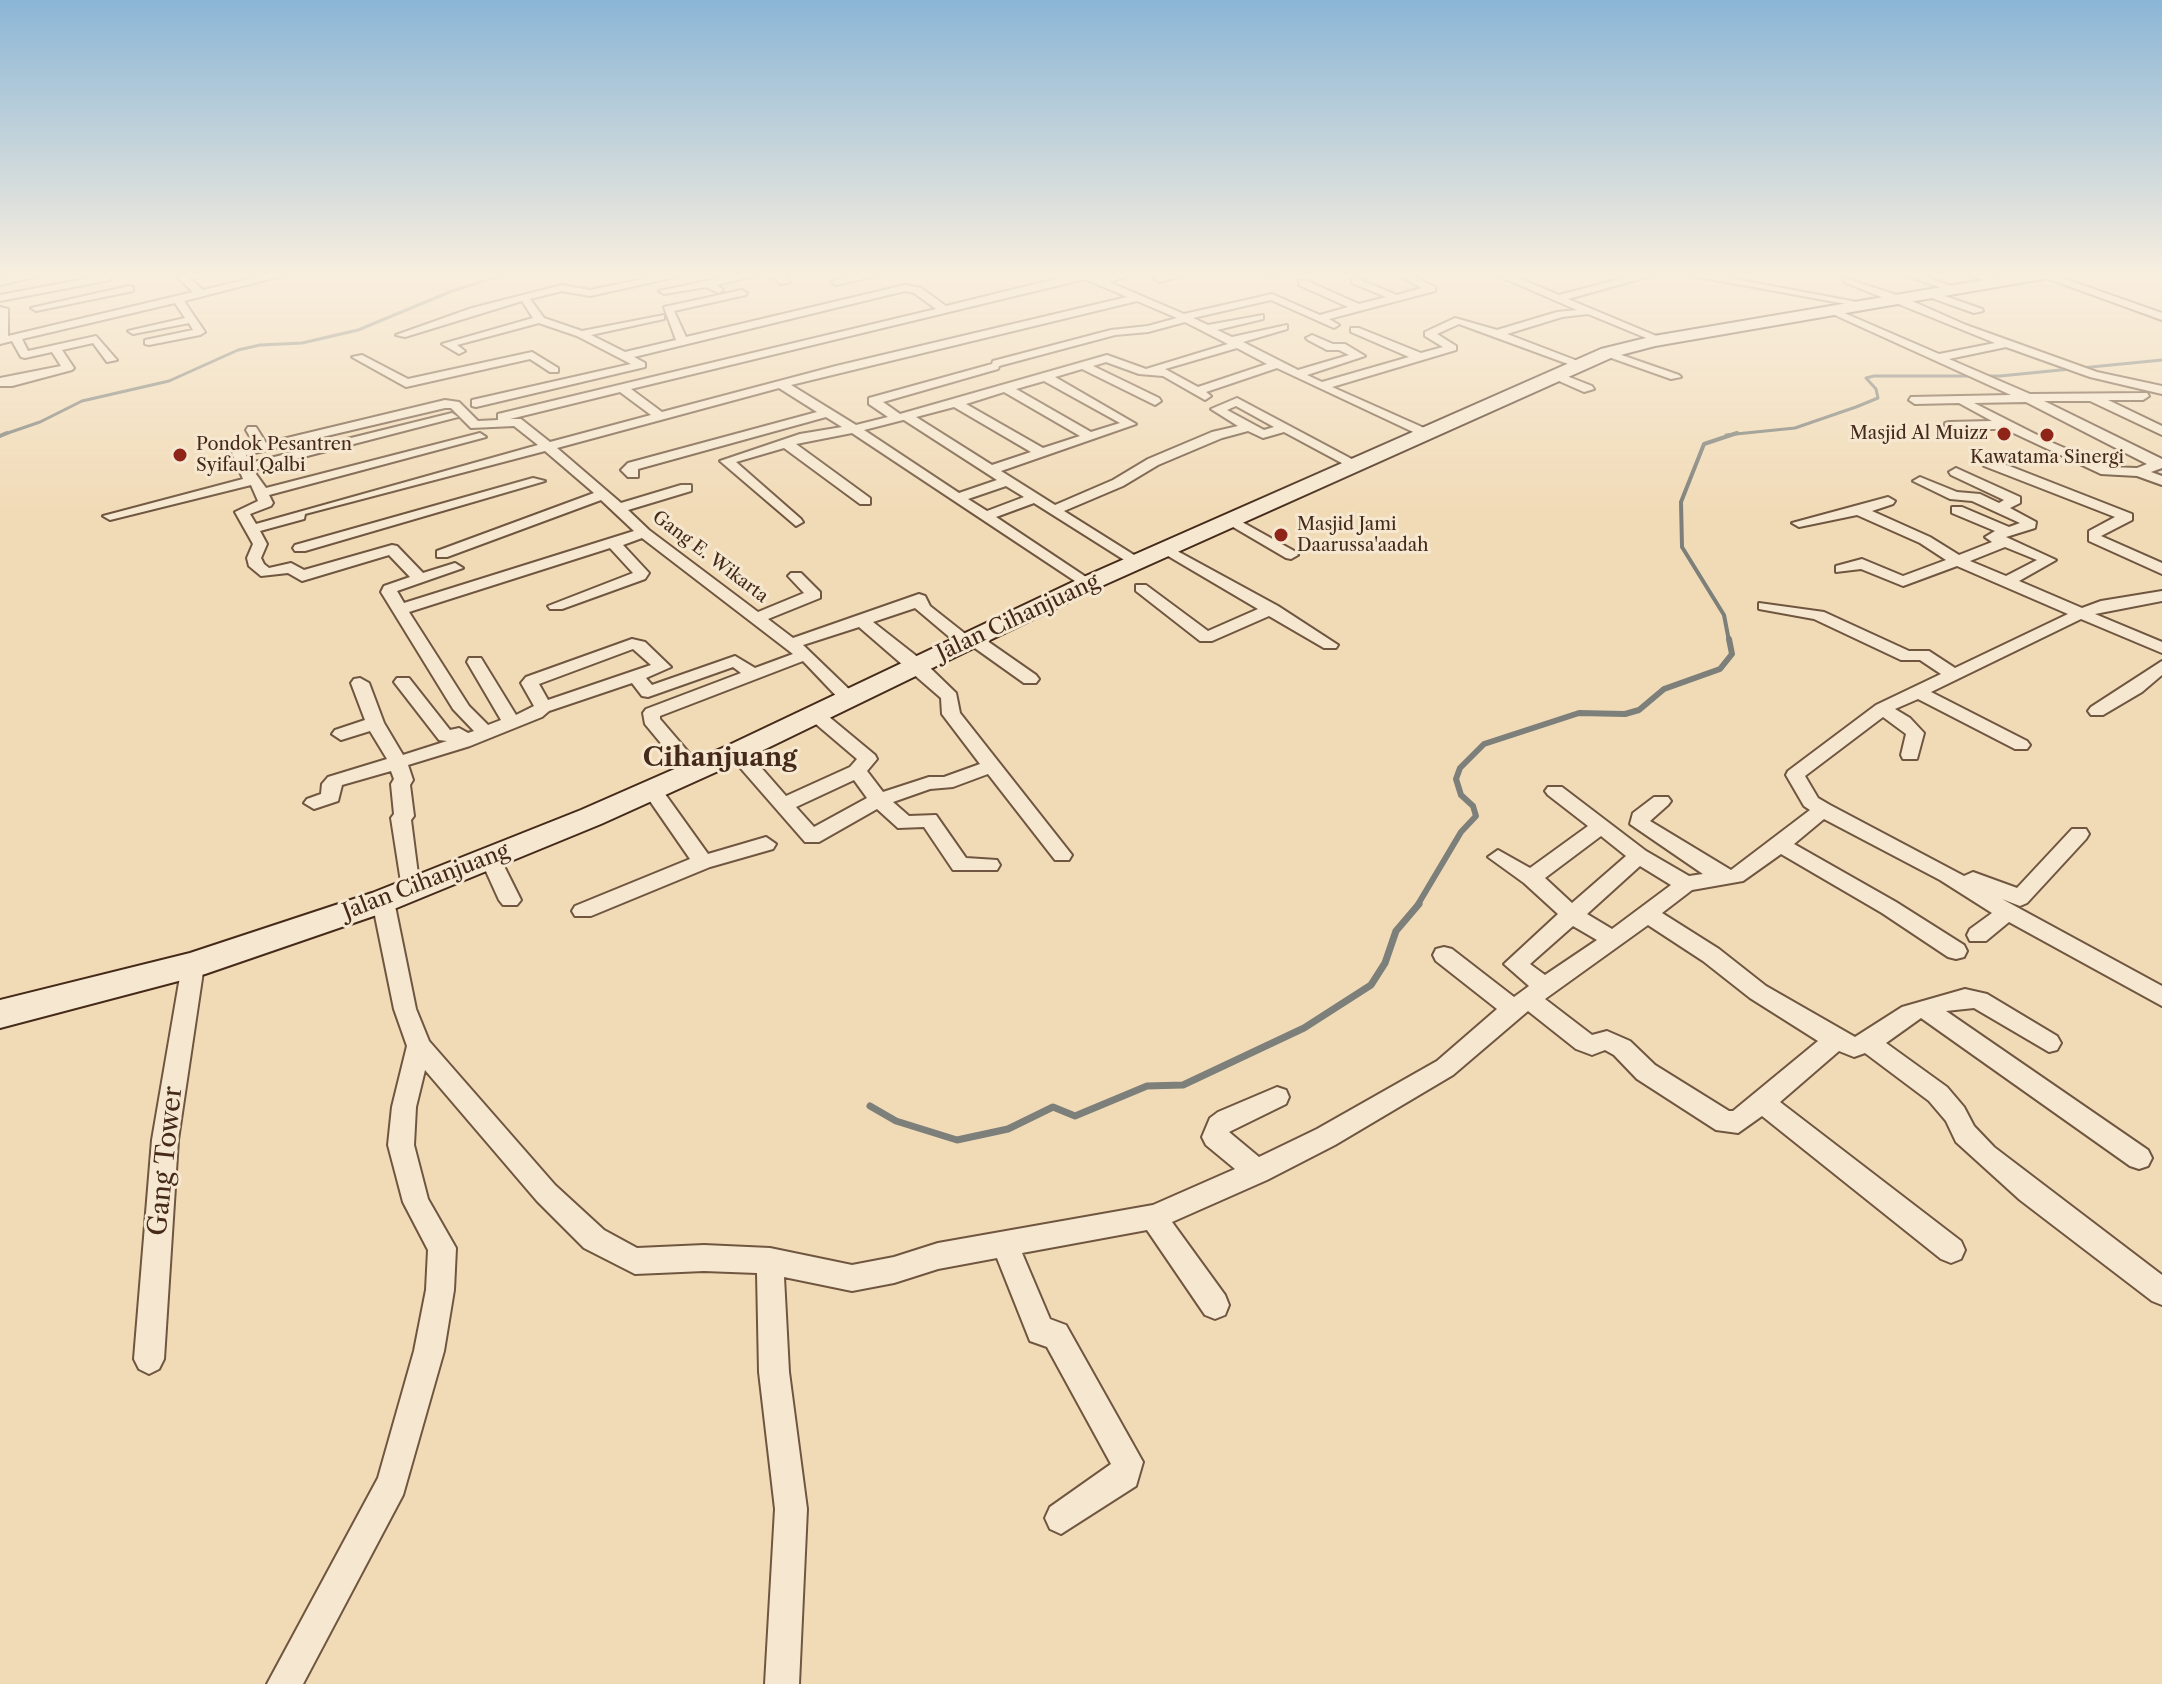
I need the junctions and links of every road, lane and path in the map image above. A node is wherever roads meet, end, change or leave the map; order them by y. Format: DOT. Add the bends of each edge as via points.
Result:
graph roads {
  1 [pos="58,352"];
  2 [pos="105,353"];
  3 [pos="622,353"];
  4 [pos="636,353"];
  5 [pos="774,353"];
  6 [pos="902,353"];
  7 [pos="1041,353"];
  8 [pos="1205,353"];
  9 [pos="1255,353"];
  10 [pos="1353,353"];
  11 [pos="1409,353"];
  12 [pos="1439,353"];
  13 [pos="1520,353"];
  14 [pos="1531,353"];
  15 [pos="1607,353"];
  16 [pos="1930,353"];
  17 [pos="1963,353"];
  18 [pos="2032,353"];
  19 [pos="627,355"];
  20 [pos="358,357"];
  21 [pos="1941,357"];
  22 [pos="750,358"];
  23 [pos="1422,358"];
  24 [pos="1315,359"];
  25 [pos="111,360"];
  26 [pos="727,363"];
  27 [pos="1278,364"];
  28 [pos="641,365"];
  29 [pos="1327,365"];
  30 [pos="1084,366"];
  31 [pos="769,367"];
  32 [pos="741,370"];
  33 [pos="1565,371"];
  34 [pos="1149,372"];
  35 [pos="1297,374"];
  36 [pos="1206,376"];
  37 [pos="754,377"];
  38 [pos="1046,377"];
  39 [pos="1675,377"];
  40 [pos="1230,379"];
  41 [pos="423,380"];
  42 [pos="661,380"];
  43 [pos="782,381"];
  44 [pos="6,382"];
  45 [pos="1321,386"];
  46 [pos="623,389"];
  47 [pos="1007,389"];
  48 [pos="1588,389"];
  49 [pos="2162,390"];
  50 [pos="0,395"];
  51 [pos="2090,397"];
  52 [pos="2032,399"];
  53 [pos="1915,400"];
  54 [pos="2162,400"];
  55 [pos="1155,401"];
  56 [pos="1237,402"];
  57 [pos="1964,402"];
  58 [pos="476,403"];
  59 [pos="956,403"];
  60 [pos="446,407"];
  61 [pos="827,413"];
  62 [pos="661,417"];
  63 [pos="902,417"];
  64 [pos="486,421"];
  65 [pos="2004,425"];
  66 [pos="1949,426"];
  67 [pos="1247,427"];
  68 [pos="1284,428"];
  69 [pos="854,429"];
  70 [pos="252,430"];
  71 [pos="2162,431"];
  72 [pos="1426,434"];
  73 [pos="672,436"];
  74 [pos="480,437"];
  75 [pos="1090,437"];
  76 [pos="786,443"];
  77 [pos="547,447"];
  78 [pos="263,448"];
  79 [pos="428,450"];
  80 [pos="689,451"];
  81 [pos="1041,453"];
  82 [pos="1989,463"];
  83 [pos="2160,464"];
  84 [pos="1356,465"];
  85 [pos="524,469"];
  86 [pos="990,470"];
  87 [pos="1956,472"];
  88 [pos="2139,472"];
  89 [pos="252,473"];
  90 [pos="448,473"];
  91 [pos="633,474"];
  92 [pos="1007,481"];
  93 [pos="1920,481"];
  94 [pos="2162,481"];
  95 [pos="686,488"];
  96 [pos="270,491"];
  97 [pos="2038,494"];
  98 [pos="602,495"];
  99 [pos="956,498"];
  100 [pos="1035,498"];
  101 [pos="2015,500"];
  102 [pos="865,501"];
  103 [pos="1888,501"];
  104 [pos="2000,508"];
  105 [pos="616,509"];
  106 [pos="1054,510"];
  107 [pos="1859,510"];
  108 [pos="1957,510"];
  109 [pos="110,516"];
  110 [pos="984,517"];
  111 [pos="1233,521"];
  112 [pos="796,522"];
  113 [pos="1799,523"];
  114 [pos="253,529"];
  115 [pos="644,533"];
  116 [pos="2006,536"];
  117 [pos="613,543"];
  118 [pos="300,548"];
  119 [pos="1168,550"];
  120 [pos="442,554"];
  121 [pos="1291,555"];
  122 [pos="1958,561"];
  123 [pos="1137,563"];
  124 [pos="455,568"];
  125 [pos="1841,569"];
  126 [pos="2162,569"];
  127 [pos="796,576"];
  128 [pos="419,578"];
  129 [pos="2006,582"];
  130 [pos="1087,584"];
  131 [pos="1141,588"];
  132 [pos="2162,596"];
  133 [pos="556,606"];
  134 [pos="1765,606"];
  135 [pos="406,608"];
  136 [pos="1272,609"];
  137 [pos="2080,614"];
  138 [pos="757,618"];
  139 [pos="862,621"];
  140 [pos="970,641"];
  141 [pos="1330,645"];
  142 [pos="2162,648"];
  143 [pos="797,649"];
  144 [pos="475,662"];
  145 [pos="918,666"];
  146 [pos="2162,666"];
  147 [pos="1953,674"];
  148 [pos="636,676"];
  149 [pos="755,676"];
  150 [pos="1030,679"];
  151 [pos="403,682"];
  152 [pos="360,683"];
  153 [pos="1918,692"];
  154 [pos="849,699"];
  155 [pos="543,707"];
  156 [pos="1882,709"];
  157 [pos="2097,711"];
  158 [pos="816,715"];
  159 [pos="511,722"];
  160 [pos="375,723"];
  161 [pos="486,733"];
  162 [pos="341,734"];
  163 [pos="464,742"];
  164 [pos="2021,745"];
  165 [pos="737,752"];
  166 [pos="1910,755"];
  167 [pos="398,762"];
  168 [pos="990,767"];
  169 [pos="857,771"];
  170 [pos="695,772"];
  171 [pos="653,791"];
  172 [pos="1555,791"];
  173 [pos="879,800"];
  174 [pos="1661,801"];
  175 [pos="314,803"];
  176 [pos="785,804"];
  177 [pos="1823,810"];
  178 [pos="1600,827"];
  179 [pos="2079,834"];
  180 [pos="766,844"];
  181 [pos="1779,844"];
  182 [pos="1062,855"];
  183 [pos="1639,856"];
  184 [pos="1498,857"];
  185 [pos="490,858"];
  186 [pos="703,862"];
  187 [pos="990,865"];
  188 [pos="1947,875"];
  189 [pos="1531,878"];
  190 [pos="1725,878"];
  191 [pos="1686,884"];
  192 [pos="396,895"];
  193 [pos="510,900"];
  194 [pos="583,911"];
  195 [pos="2007,912"];
  196 [pos="1571,914"];
  197 [pos="1647,914"];
  198 [pos="1978,935"];
  199 [pos="1613,940"];
  200 [pos="1956,951"];
  201 [pos="1444,955"];
  202 [pos="193,965"];
  203 [pos="2162,997"];
  204 [pos="1529,998"];
  205 [pos="1924,1008"];
  206 [pos="0,1014"];
  207 [pos="1836,1040"];
  208 [pos="1868,1043"];
  209 [pos="2049,1043"];
  210 [pos="419,1046"];
  211 [pos="1277,1097"];
  212 [pos="1762,1102"];
  213 [pos="2139,1158"];
  214 [pos="1258,1172"];
  215 [pos="1153,1217"];
  216 [pos="1005,1244"];
  217 [pos="1951,1250"];
  218 [pos="770,1261"];
  219 [pos="2162,1292"];
  220 [pos="1215,1305"];
  221 [pos="149,1359"];
  222 [pos="1061,1518"];
  223 [pos="284,1684"];
  224 [pos="782,1684"];
  1 -- 44 [label="street" via="68,368"];
  2 -- 25 [label="street"];
  3 -- 19 [label="street"];
  4 -- 19 [label="street"];
  5 -- 22 [label="street"];
  6 -- 43 [label="street"];
  7 -- 63 [label="street" via="873,401"];
  8 -- 34 [label="street"];
  9 -- 27 [label="street"];
  10 -- 29 [label="street" via="1359,356"];
  11 -- 23 [label="street"];
  12 -- 23 [label="street"];
  13 -- 33 [label="street"];
  14 -- 33 [label="street"];
  15 -- 33 [label="main road, Jalan Cihanjuang"];
  15 -- 39 [label="street"];
  16 -- 21 [label="street"];
  17 -- 21 [label="street"];
  18 -- 49 [label="street" via="2094,375"];
  19 -- 28 [label="street"];
  20 -- 41 [label="street" via="404,382"];
  21 -- 52 [label="street"];
  22 -- 26 [label="street"];
  22 -- 31 [label="street"];
  23 -- 45 [label="street"];
  24 -- 29 [label="street"];
  26 -- 32 [label="street"];
  26 -- 42 [label="street"];
  27 -- 35 [label="street"];
  27 -- 40 [label="street"];
  28 -- 42 [label="street"];
  28 -- 58 [label="street"];
  29 -- 35 [label="street"];
  30 -- 34 [label="street" via="1113,358"];
  30 -- 38 [label="street"];
  30 -- 55 [label="street"];
  33 -- 48 [label="street"];
  33 -- 72 [label="main road, Jalan Cihanjuang"];
  34 -- 40 [label="street" via="1166,373 1201,394"];
  35 -- 45 [label="street"];
  36 -- 40 [label="street"];
  37 -- 43 [label="street"];
  38 -- 47 [label="street"];
  38 -- 75 [label="street" via="1131,423"];
  40 -- 56 [label="street" via="1241,400"];
  41 -- 60 [label="street"];
  41 -- 60 [label="street" via="475,363 532,355 554,369"];
  42 -- 46 [label="street"];
  43 -- 61 [label="street"];
  43 -- 62 [label="street"];
  44 -- 50 [label="street" via="9,392"];
  45 -- 72 [label="street"];
  46 -- 62 [label="street"];
  46 -- 64 [label="street"];
  47 -- 59 [label="street"];
  47 -- 75 [label="street"];
  51 -- 52 [label="street"];
  51 -- 54 [label="street"];
  51 -- 71 [label="street"];
  52 -- 57 [label="street"];
  52 -- 83 [label="street"];
  53 -- 57 [label="street"];
  56 -- 67 [label="street" via="1217,410"];
  56 -- 68 [label="street"];
  57 -- 65 [label="street"];
  59 -- 63 [label="street"];
  59 -- 81 [label="street"];
  60 -- 74 [label="street"];
  60 -- 77 [label="street, Gang E. Wikarta" via="455,405 475,425 517,422"];
  60 -- 78 [label="street"];
  60 -- 89 [label="street"];
  61 -- 69 [label="street"];
  61 -- 80 [label="street"];
  62 -- 77 [label="street"];
  63 -- 69 [label="street"];
  63 -- 86 [label="street"];
  65 -- 66 [label="street"];
  65 -- 88 [label="street" via="2106,471"];
  67 -- 68 [label="street" via="1265,434"];
  67 -- 106 [label="street" via="1153,462"];
  68 -- 84 [label="street"];
  69 -- 76 [label="street"];
  69 -- 99 [label="street"];
  70 -- 78 [label="street"];
  72 -- 84 [label="main road, Jalan Cihanjuang"];
  73 -- 80 [label="street"];
  74 -- 79 [label="street"];
  74 -- 85 [label="street"];
  75 -- 81 [label="street"];
  76 -- 102 [label="street"];
  76 -- 112 [label="street" via="725,463"];
  77 -- 85 [label="street"];
  77 -- 98 [label="street, Gang E. Wikarta"];
  78 -- 89 [label="street" via="239,453"];
  79 -- 90 [label="street"];
  79 -- 96 [label="street"];
  80 -- 91 [label="street" via="629,468"];
  81 -- 86 [label="street"];
  82 -- 126 [label="street" via="2127,517 2094,538"];
  83 -- 88 [label="street"];
  84 -- 111 [label="main road, Jalan Cihanjuang"];
  85 -- 90 [label="street"];
  85 -- 118 [label="street"];
  86 -- 92 [label="street"];
  87 -- 101 [label="street"];
  88 -- 94 [label="street"];
  89 -- 109 [label="street"];
  89 -- 114 [label="street" via="266,503 242,512"];
  90 -- 114 [label="street"];
  92 -- 99 [label="street"];
  92 -- 100 [label="street"];
  93 -- 104 [label="street"];
  95 -- 105 [label="street"];
  97 -- 101 [label="street"];
  98 -- 105 [label="street, Gang E. Wikarta"];
  98 -- 120 [label="street"];
  99 -- 110 [label="street"];
  100 -- 106 [label="street"];
  100 -- 110 [label="street"];
  101 -- 104 [label="street"];
  103 -- 107 [label="street"];
  104 -- 116 [label="street" via="2030,523"];
  105 -- 115 [label="street, Gang E. Wikarta"];
  106 -- 123 [label="street"];
  107 -- 113 [label="street"];
  107 -- 122 [label="street"];
  108 -- 116 [label="street"];
  110 -- 130 [label="street"];
  111 -- 119 [label="main road, Jalan Cihanjuang"];
  111 -- 121 [label="street"];
  114 -- 128 [label="street" via="260,544 254,558 266,573 291,568 302,576 392,549"];
  115 -- 117 [label="street"];
  115 -- 138 [label="street, Gang E. Wikarta"];
  116 -- 122 [label="street"];
  116 -- 129 [label="street" via="2049,560"];
  117 -- 133 [label="street" via="640,576"];
  117 -- 135 [label="street"];
  119 -- 123 [label="main road, Jalan Cihanjuang"];
  119 -- 136 [label="street"];
  122 -- 125 [label="street" via="1903,581 1862,564"];
  122 -- 129 [label="street"];
  123 -- 130 [label="main road, Jalan Cihanjuang"];
  124 -- 128 [label="street"];
  127 -- 138 [label="street" via="814,595"];
  128 -- 161 [label="street" via="389,592 462,709"];
  129 -- 137 [label="street"];
  130 -- 140 [label="main road, Jalan Cihanjuang"];
  131 -- 136 [label="street" via="1206,638"];
  132 -- 137 [label="street"];
  134 -- 147 [label="street" via="1818,615 1907,656 1923,655"];
  136 -- 141 [label="street"];
  137 -- 142 [label="street"];
  137 -- 147 [label="street"];
  138 -- 143 [label="street, Gang E. Wikarta"];
  139 -- 140 [label="street" via="918,601"];
  139 -- 143 [label="street"];
  139 -- 145 [label="street"];
  140 -- 145 [label="main road, Jalan Cihanjuang"];
  140 -- 150 [label="street"];
  143 -- 149 [label="street"];
  143 -- 154 [label="street, Gang E. Wikarta"];
  144 -- 159 [label="street"];
  145 -- 154 [label="main road, Jalan Cihanjuang"];
  145 -- 168 [label="street" via="950,697 951,714"];
  146 -- 157 [label="street"];
  147 -- 153 [label="street"];
  148 -- 149 [label="street" via="648,692 735,661"];
  148 -- 155 [label="street"];
  148 -- 155 [label="street" via="663,667 634,644 532,681"];
  149 -- 170 [label="street" via="651,714"];
  151 -- 163 [label="street" via="445,736 459,734"];
  152 -- 160 [label="street"];
  153 -- 156 [label="street"];
  153 -- 164 [label="street"];
  154 -- 158 [label="main road, Jalan Cihanjuang"];
  155 -- 159 [label="street"];
  156 -- 166 [label="street" via="1915,733"];
  156 -- 177 [label="street" via="1795,775 1811,802"];
  158 -- 165 [label="main road, Jalan Cihanjuang"];
  158 -- 169 [label="street" via="868,759"];
  159 -- 161 [label="street"];
  160 -- 162 [label="street"];
  160 -- 167 [label="street"];
  161 -- 163 [label="street"];
  163 -- 167 [label="street"];
  165 -- 170 [label="main road, Jalan Cihanjuang"];
  165 -- 176 [label="street"];
  167 -- 175 [label="street" via="335,781 331,797"];
  167 -- 192 [label="street" via="404,816"];
  168 -- 173 [label="street"];
  168 -- 182 [label="street"];
  169 -- 173 [label="street"];
  169 -- 176 [label="street"];
  170 -- 171 [label="main road, Jalan Cihanjuang"];
  171 -- 185 [label="main road, Jalan Cihanjuang"];
  171 -- 186 [label="street"];
  172 -- 178 [label="street"];
  173 -- 176 [label="street" via="812,837"];
  173 -- 187 [label="street" via="906,824 929,820 960,865"];
  174 -- 190 [label="street" via="1640,818 1640,824"];
  177 -- 181 [label="street"];
  177 -- 188 [label="street"];
  178 -- 183 [label="street"];
  178 -- 189 [label="street"];
  179 -- 188 [label="street" via="2020,898 1964,874"];
  180 -- 186 [label="street"];
  181 -- 190 [label="street" via="1751,867"];
  181 -- 200 [label="street"];
  183 -- 191 [label="street"];
  183 -- 196 [label="street"];
  184 -- 189 [label="street"];
  185 -- 192 [label="main road, Jalan Cihanjuang"];
  185 -- 193 [label="street"];
  186 -- 194 [label="street"];
  188 -- 195 [label="street"];
  189 -- 196 [label="street"];
  190 -- 191 [label="street"];
  191 -- 197 [label="street"];
  192 -- 202 [label="main road, Jalan Cihanjuang"];
  192 -- 210 [label="street" via="405,1009"];
  195 -- 198 [label="street"];
  195 -- 203 [label="street"];
  196 -- 199 [label="street"];
  196 -- 204 [label="street" via="1515,964"];
  197 -- 199 [label="street"];
  197 -- 207 [label="street"];
  199 -- 204 [label="street"];
  201 -- 204 [label="street"];
  202 -- 206 [label="main road, Jalan Cihanjuang"];
  202 -- 221 [label="street, Gang Tower" via="165,1140"];
  204 -- 212 [label="street" via="1584,1042 1607,1040 1622,1048 1646,1072 1725,1122 1738,1122"];
  204 -- 214 [label="street" via="1445,1068"];
  205 -- 208 [label="street"];
  205 -- 209 [label="street" via="1979,1000"];
  205 -- 213 [label="street"];
  207 -- 208 [label="street" via="1854,1047"];
  207 -- 212 [label="street"];
  208 -- 219 [label="street" via="1938,1094 1965,1134 1996,1165"];
  210 -- 218 [label="street" via="546,1193 594,1239 623,1257 647,1262"];
  210 -- 223 [label="street" via="401,1145 416,1202 442,1248 429,1351 392,1484"];
  211 -- 214 [label="street" via="1227,1119 1215,1137"];
  212 -- 217 [label="street"];
  214 -- 215 [label="street"];
  215 -- 216 [label="street"];
  215 -- 220 [label="street"];
  216 -- 218 [label="street" via="852,1278"];
  216 -- 222 [label="street" via="1040,1331 1056,1335 1127,1462 1125,1475"];
  218 -- 224 [label="street" via="774,1372 791,1509"];
}
